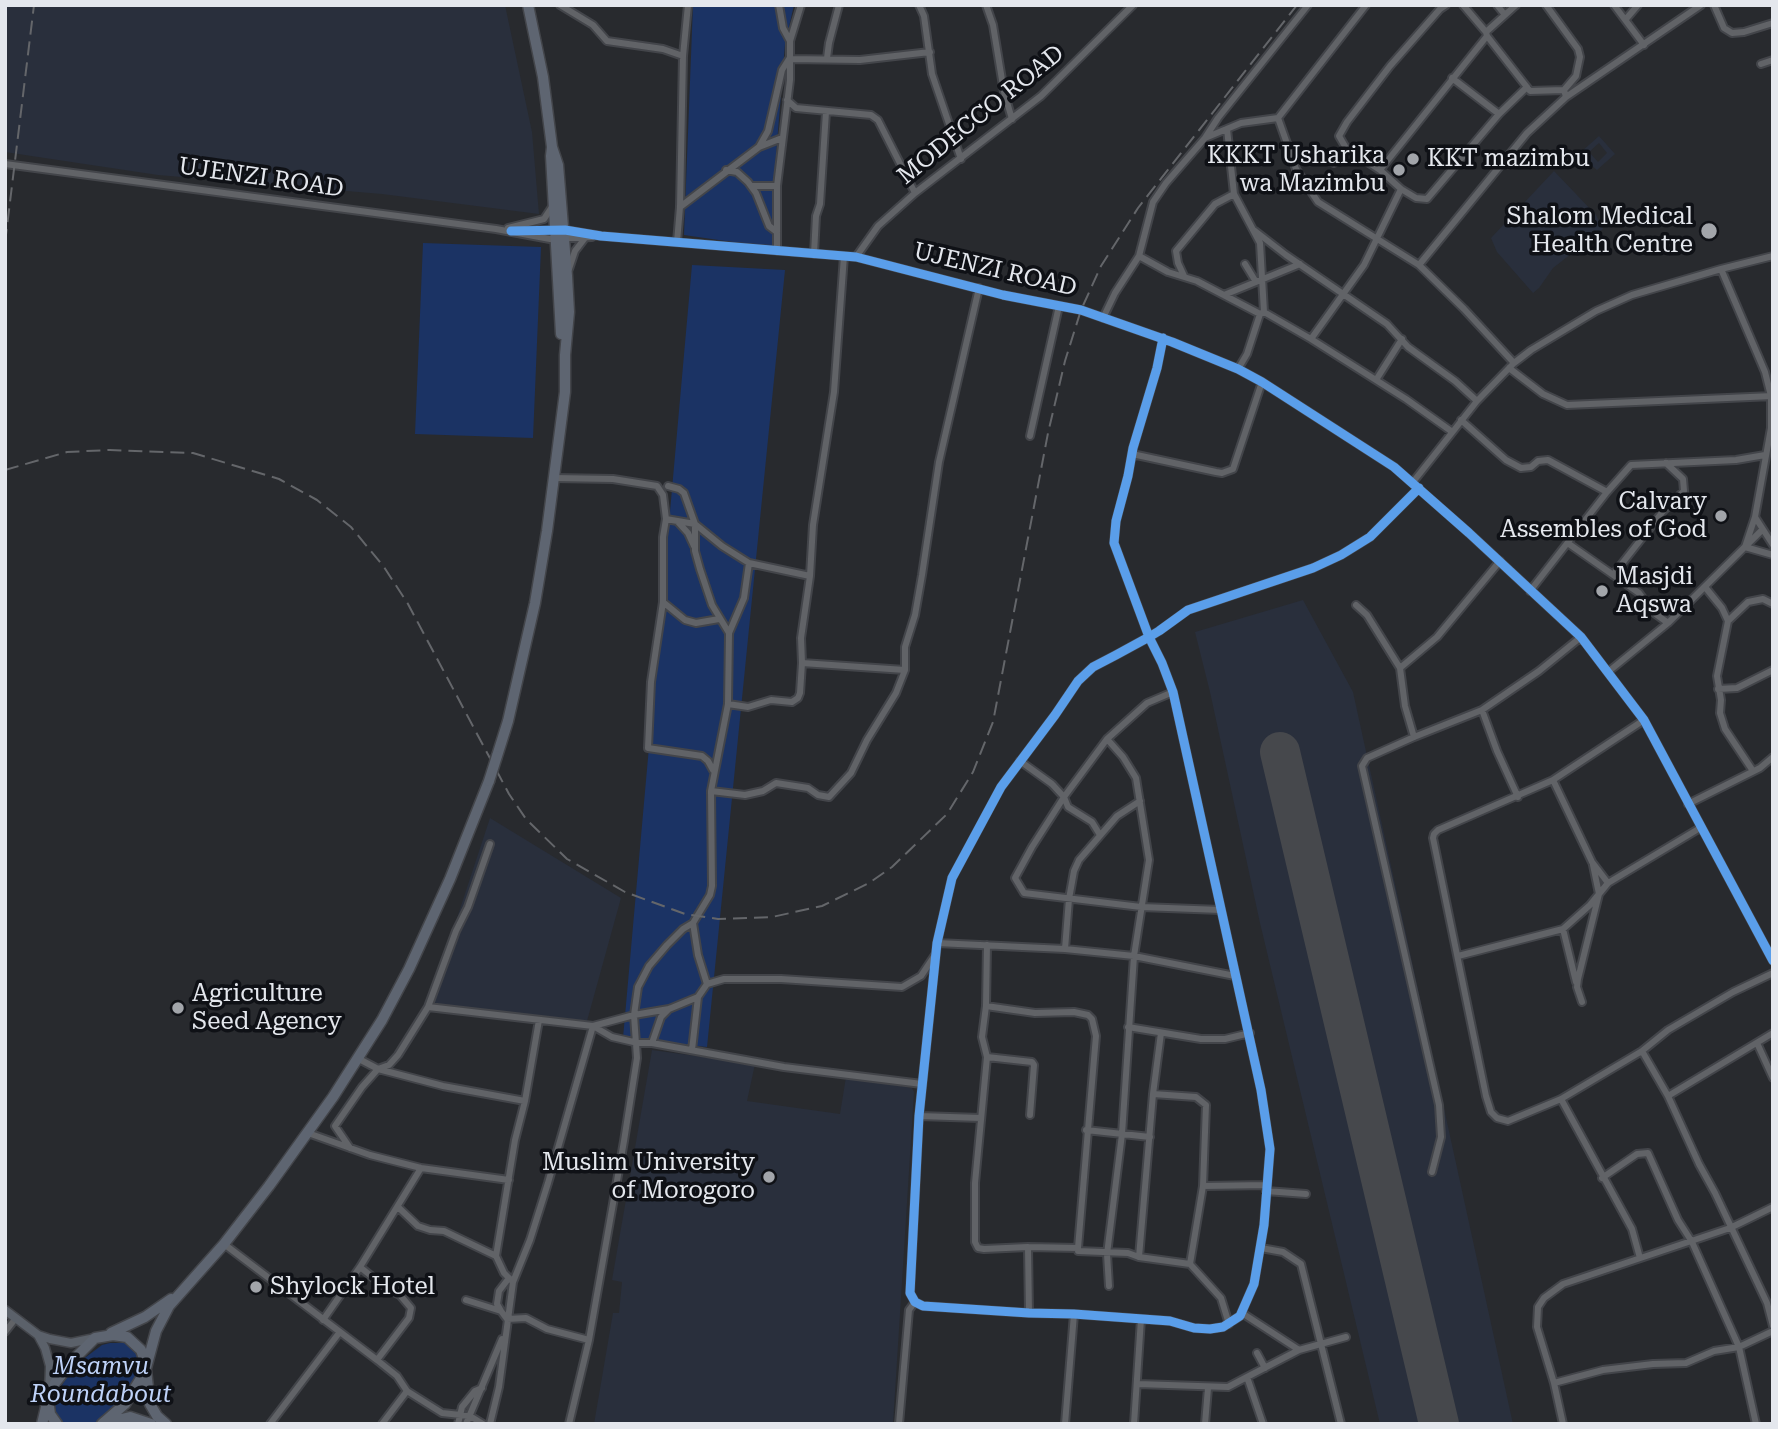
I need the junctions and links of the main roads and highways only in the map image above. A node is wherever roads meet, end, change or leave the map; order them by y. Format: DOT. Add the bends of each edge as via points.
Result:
graph roads {
  1 [pos="528,5"];
  2 [pos="552,146"];
  3 [pos="561,234"];
  4 [pos="565,355"];
  5 [pos="180,1292"];
  6 [pos="5,1310"];
  7 [pos="38,1335"];
  8 [pos="99,1337"];
  9 [pos="146,1370"];
  10 [pos="49,1396"];
  11 [pos="42,1424"];
  12 [pos="57,1424"];
  13 [pos="104,1424"];
  14 [pos="151,1424"];
  15 [pos="166,1424"];
  1 -- 2 [label="highway"];
  2 -- 3 [label="highway"];
  2 -- 3 [label="highway" via="558,165"];
  3 -- 4 [label="highway"];
  3 -- 4 [label="highway" via="569,312"];
  4 -- 5 [label="highway, bridge" via="565,392 535,603 508,721 466,842 393,1000 359,1059 224,1244"];
  5 -- 8 [label="highway" via="145,1317"];
  5 -- 9 [label="highway" via="156,1331"];
  6 -- 7 [label="main road"];
  7 -- 8 [label="main road" via="71,1343"];
  7 -- 10 [label="main road" via="50,1366"];
  8 -- 9 [label="highway" via="121,1335 133,1341 141,1350"];
  8 -- 10 [label="highway" via="65,1368"];
  9 -- 13 [label="highway" via="125,1404"];
  9 -- 15 [label="highway" via="150,1404"];
  10 -- 11 [label="highway"];
  10 -- 12 [label="highway" via="50,1414"];
  13 -- 14 [label="highway" via="130,1416"];
}
